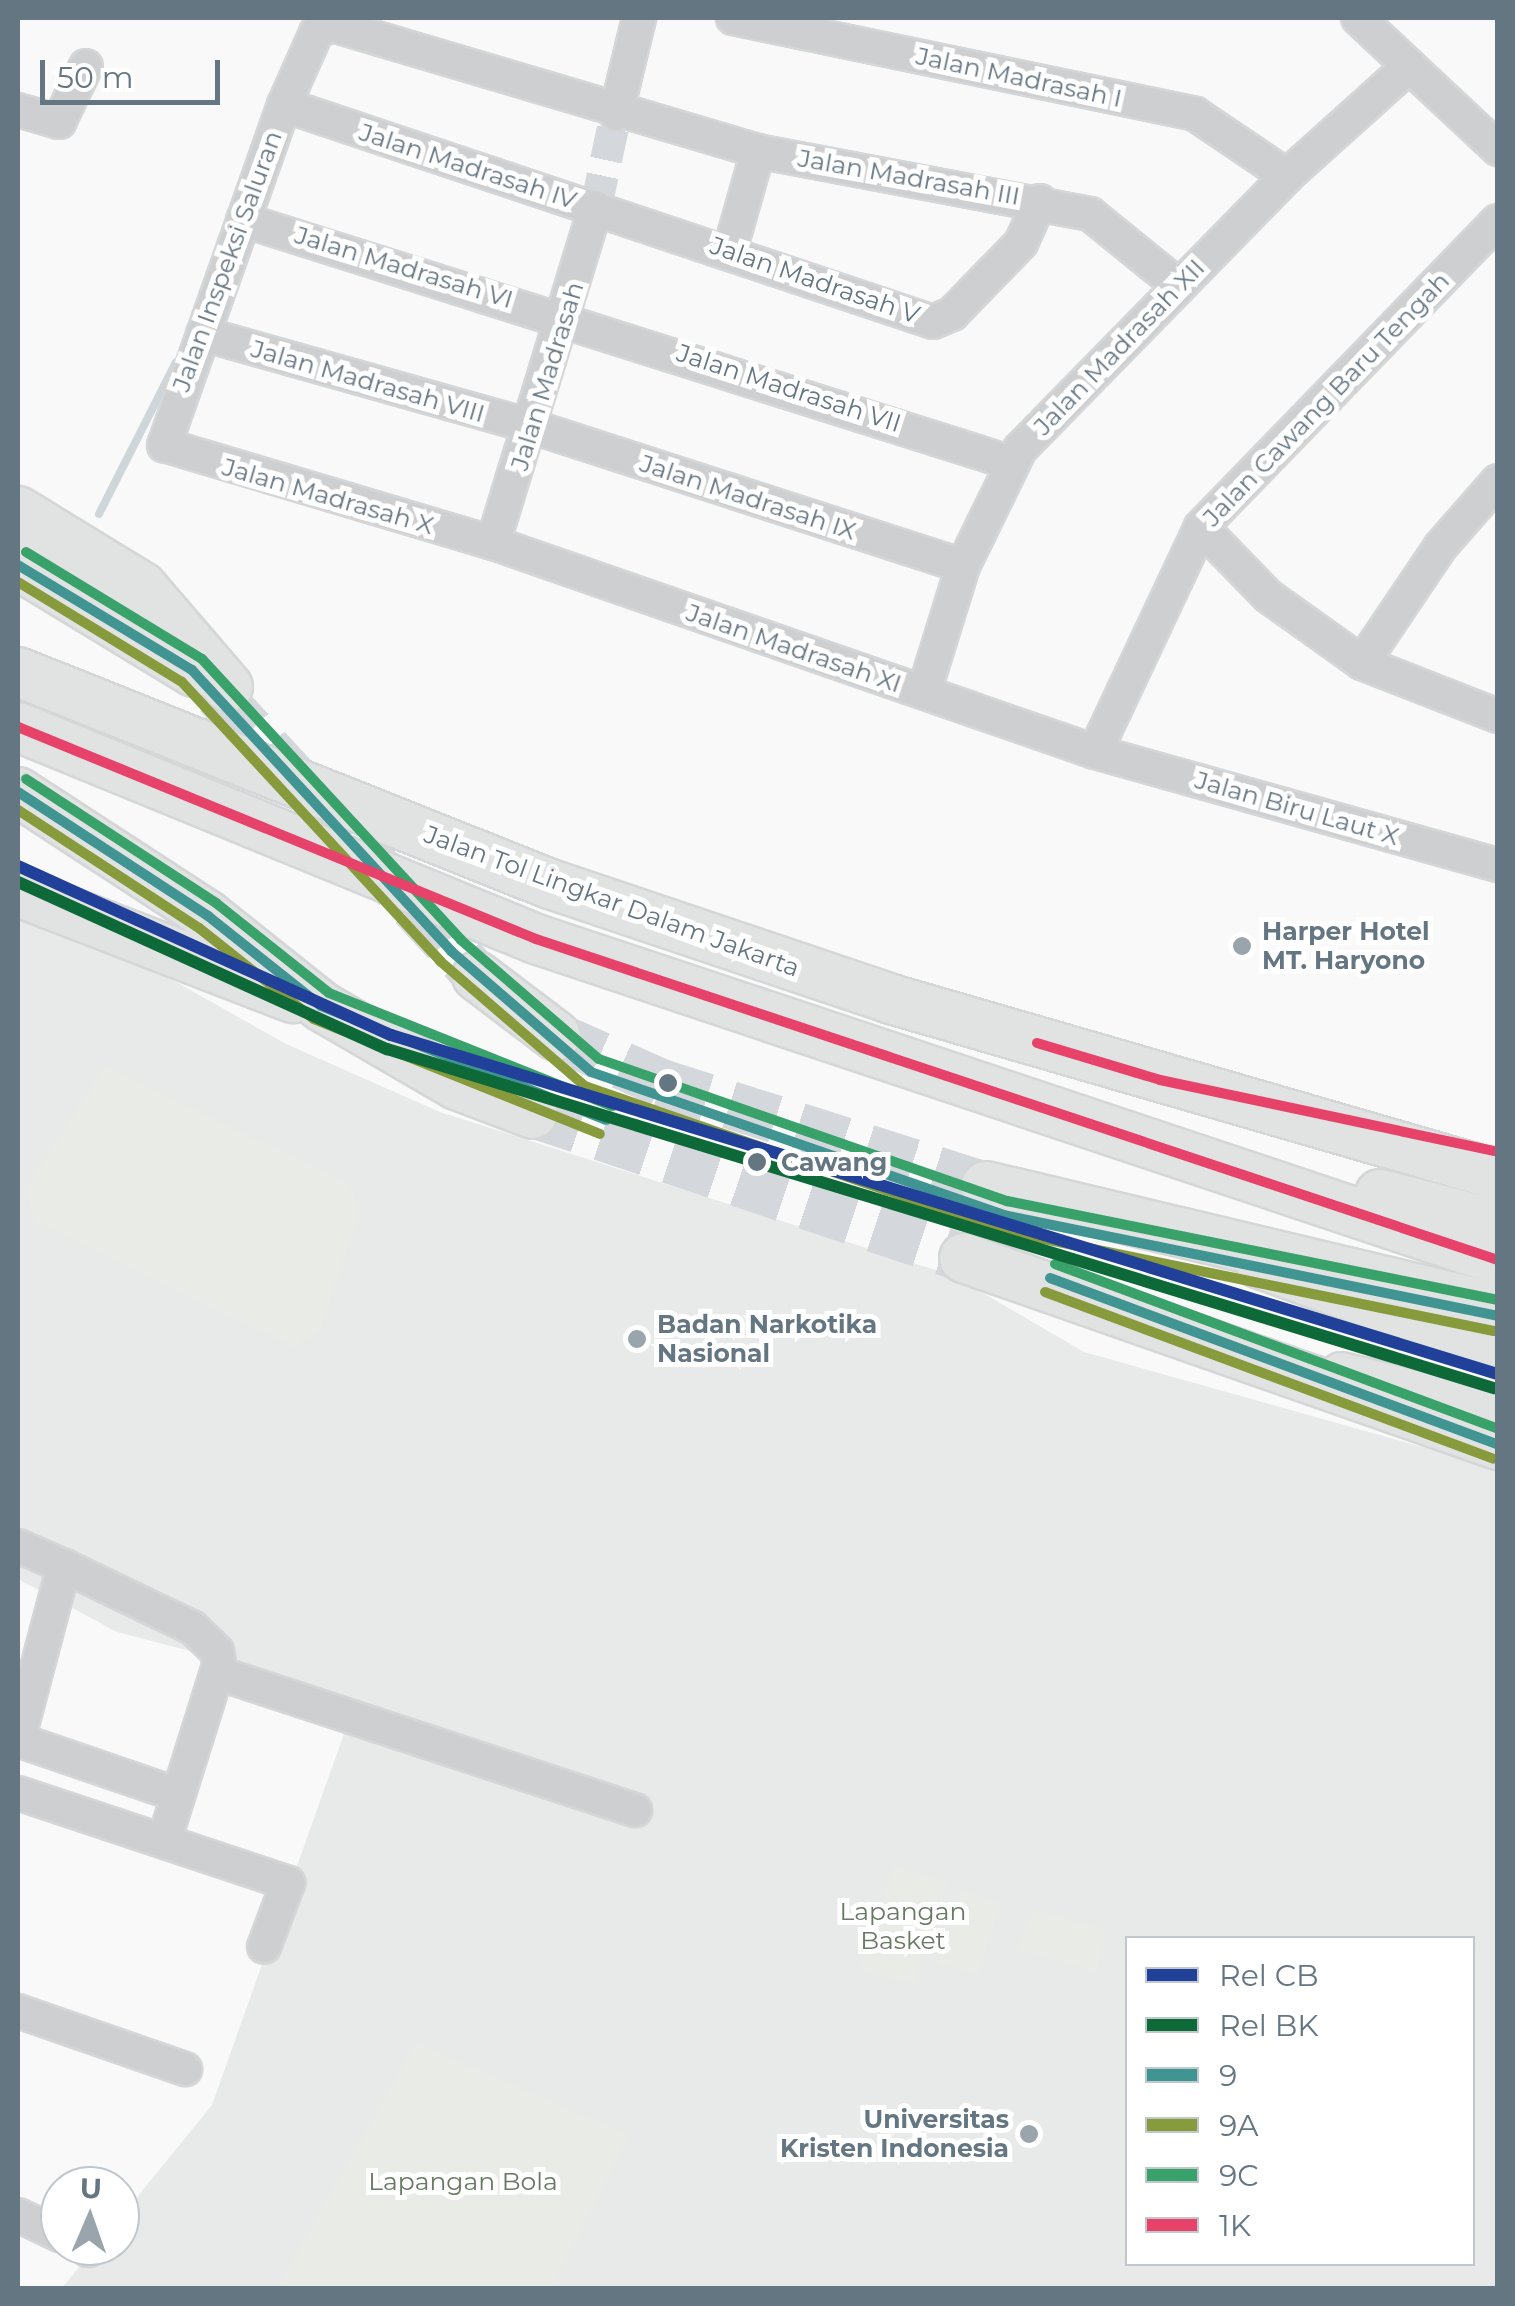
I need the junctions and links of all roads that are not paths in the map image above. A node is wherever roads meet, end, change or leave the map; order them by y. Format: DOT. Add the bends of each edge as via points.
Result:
graph roads {
  1 [pos="639,18"];
  2 [pos="734,18"];
  3 [pos="1358,18"];
  4 [pos="323,26"];
  5 [pos="86,66"];
  6 [pos="1409,66"];
  7 [pos="284,105"];
  8 [pos="18,110"];
  9 [pos="616,114"];
  10 [pos="1498,149"];
  11 [pos="758,151"];
  12 [pos="1287,176"];
  13 [pos="1040,201"];
  14 [pos="596,207"];
  15 [pos="242,220"];
  16 [pos="1498,222"];
  17 [pos="730,250"];
  18 [pos="1179,286"];
  19 [pos="566,317"];
  20 [pos="203,334"];
  21 [pos="533,427"];
  22 [pos="164,444"];
  23 [pos="1012,462"];
  24 [pos="1498,482"];
  25 [pos="18,511"];
  26 [pos="1201,528"];
  27 [pos="493,543"];
  28 [pos="18,565"];
  29 [pos="964,566"];
  30 [pos="1362,662"];
  31 [pos="18,672"];
  32 [pos="924,692"];
  33 [pos="1498,716"];
  34 [pos="18,727"];
  35 [pos="1095,752"];
  36 [pos="18,792"];
  37 [pos="18,825"];
  38 [pos="1498,865"];
  39 [pos="18,892"];
  40 [pos="172,892"];
  41 [pos="477,976"];
  42 [pos="321,1006"];
  43 [pos="556,1036"];
  44 [pos="1160,1080"];
  45 [pos="995,1094"];
  46 [pos="533,1114"];
  47 [pos="1498,1152"];
  48 [pos="1498,1175"];
  49 [pos="986,1186"];
  50 [pos="1498,1224"];
  51 [pos="1179,1236"];
  52 [pos="964,1258"];
  53 [pos="1498,1260"];
  54 [pos="1498,1308"];
  55 [pos="1206,1342"];
  56 [pos="1498,1354"];
  57 [pos="1498,1410"];
  58 [pos="1498,1446"];
  59 [pos="18,1546"];
  60 [pos="64,1566"];
  61 [pos="218,1669"];
  62 [pos="18,1740"];
  63 [pos="18,1793"];
  64 [pos="176,1794"];
  65 [pos="635,1810"];
  66 [pos="164,1842"];
  67 [pos="264,1946"];
  68 [pos="18,2011"];
  69 [pos="185,2069"];
  1 -- 9 [label="street"];
  2 -- 12 [label="street, Jalan Madrasah I" via="1196,114"];
  3 -- 6 [label="street"];
  4 -- 7 [label="street, Jalan Inspeksi Saluran"];
  4 -- 9 [label="street, Jalan Madrasah III"];
  5 -- 8 [label="street" via="59,122"];
  6 -- 10 [label="street"];
  6 -- 12 [label="street, Jalan Madrasah XII"];
  7 -- 14 [label="street, Jalan Madrasah IV"];
  7 -- 15 [label="street, Jalan Inspeksi Saluran"];
  9 -- 11 [label="street, Jalan Madrasah III"];
  11 -- 13 [label="street, Jalan Madrasah III"];
  11 -- 17 [label="street"];
  12 -- 18 [label="street, Jalan Madrasah XII"];
  13 -- 17 [label="street, Jalan Madrasah V" via="1020,242 938,321"];
  13 -- 18 [label="street, Jalan Madrasah III" via="1112,224"];
  14 -- 17 [label="street, Jalan Madrasah V"];
  14 -- 19 [label="street, Jalan Madrasah"];
  15 -- 19 [label="street, Jalan Madrasah VI"];
  15 -- 20 [label="street, Jalan Inspeksi Saluran"];
  16 -- 26 [label="street, Jalan Cawang Baru Tengah"];
  18 -- 23 [label="street, Jalan Madrasah XII"];
  19 -- 21 [label="street, Jalan Madrasah"];
  19 -- 23 [label="street, Jalan Madrasah VII"];
  20 -- 21 [label="street, Jalan Madrasah VIII"];
  20 -- 22 [label="street, Jalan Inspeksi Saluran"];
  21 -- 27 [label="street, Jalan Madrasah"];
  21 -- 29 [label="street, Jalan Madrasah IX"];
  22 -- 27 [label="street, Jalan Madrasah X"];
  23 -- 29 [label="street, Jalan Madrasah XII"];
  24 -- 30 [label="street" via="1441,546"];
  25 -- 28 [label="highway" via="142,587 223,691 129,626"];
  26 -- 30 [label="street" via="1268,596"];
  26 -- 35 [label="street, Jalan Cawang Baru Tengah"];
  27 -- 32 [label="street, Jalan Madrasah XI"];
  29 -- 32 [label="street, Jalan Madrasah XII"];
  30 -- 33 [label="street"];
  31 -- 44 [label="highway, Jalan Tol Lingkar Dalam Jakarta" via="550,884"];
  32 -- 35 [label="street, Jalan Madrasah XI"];
  34 -- 45 [label="highway" via="536,940"];
  35 -- 38 [label="street, Jalan Biru Laut X"];
  36 -- 40 [label="highway"];
  37 -- 40 [label="highway"];
  39 -- 42 [label="highway"];
  40 -- 42 [label="highway"];
  41 -- 43 [label="highway"];
  42 -- 46 [label="highway" via="457,1085"];
  44 -- 47 [label="highway"];
  44 -- 48 [label="highway"];
  45 -- 50 [label="highway"];
  45 -- 53 [label="highway"];
  49 -- 51 [label="highway"];
  51 -- 54 [label="highway"];
  51 -- 56 [label="main road"];
  52 -- 55 [label="highway"];
  55 -- 57 [label="main road"];
  55 -- 58 [label="highway"];
  59 -- 60 [label="street"];
  60 -- 61 [label="street" via="193,1628 217,1651"];
  60 -- 62 [label="street"];
  61 -- 64 [label="street"];
  61 -- 65 [label="street"];
  62 -- 64 [label="street"];
  63 -- 66 [label="street"];
  64 -- 66 [label="street"];
  66 -- 67 [label="street" via="288,1883"];
  68 -- 69 [label="street"];
}
